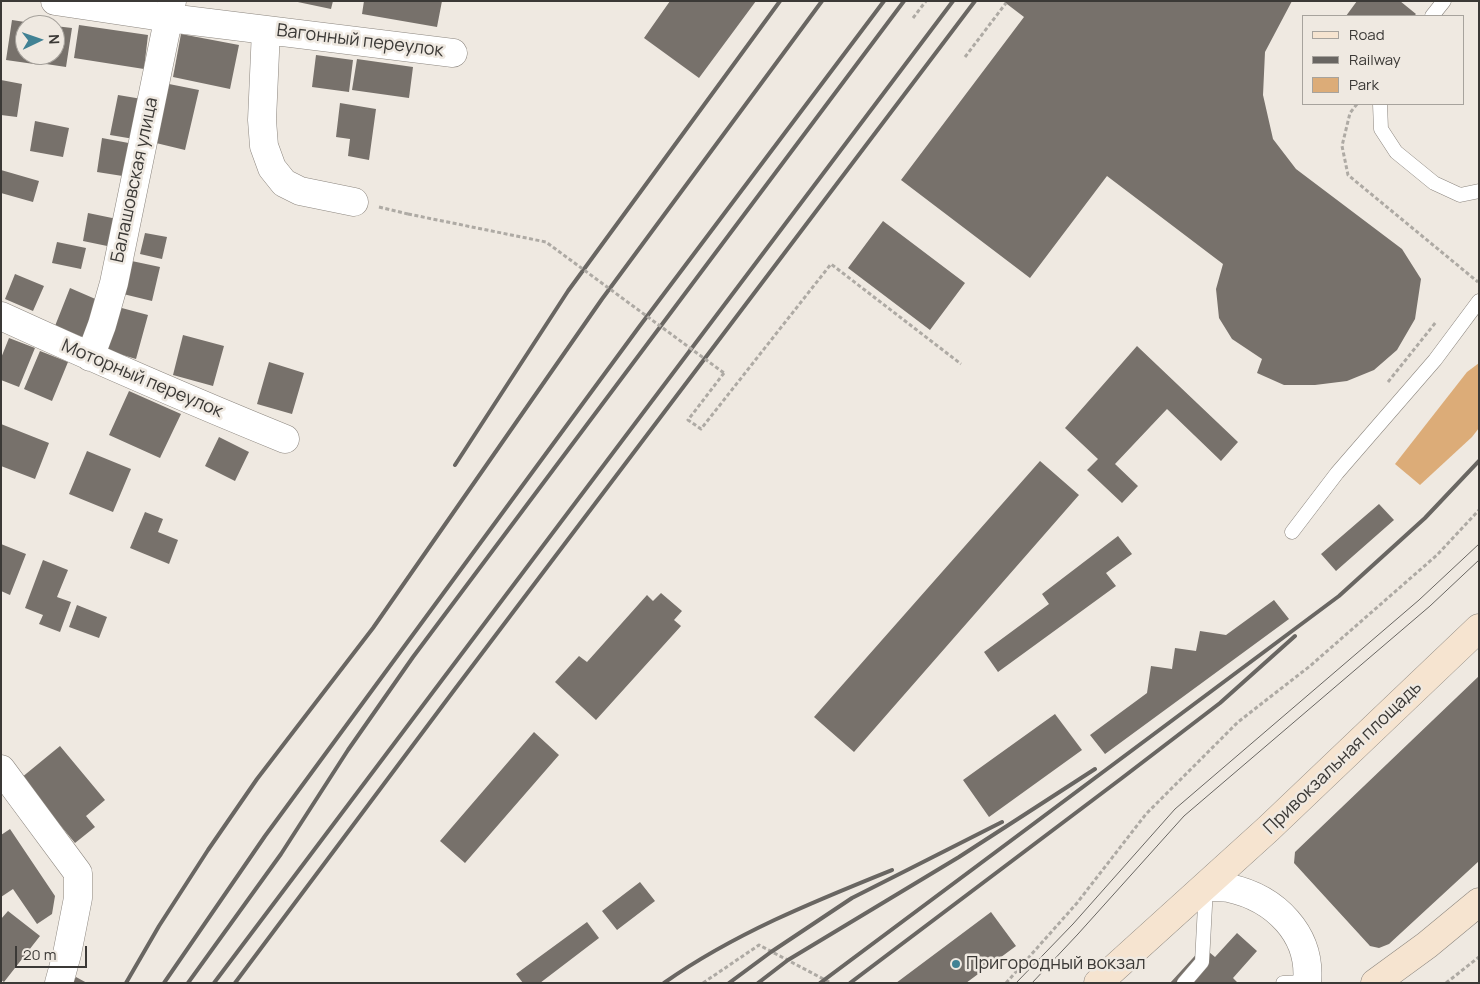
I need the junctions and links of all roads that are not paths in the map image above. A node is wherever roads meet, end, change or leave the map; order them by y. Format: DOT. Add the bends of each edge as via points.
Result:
graph roads {
  1 [pos="55,1"];
  2 [pos="1444,1"];
  3 [pos="171,10"];
  4 [pos="1433,15"];
  5 [pos="266,30"];
  6 [pos="453,52"];
  7 [pos="1380,105"];
  8 [pos="1479,191"];
  9 [pos="354,202"];
  10 [pos="1479,301"];
  11 [pos="1,316"];
  12 [pos="90,357"];
  13 [pos="285,439"];
  14 [pos="1292,532"];
  15 [pos="1479,628"];
  16 [pos="1,769"];
  17 [pos="1206,887"];
  18 [pos="1479,902"];
  19 [pos="1299,982"];
  20 [pos="59,983"];
  21 [pos="1098,983"];
  22 [pos="1184,983"];
  23 [pos="1375,983"];
  1 -- 3 [label="street, Вагонный переулок"];
  2 -- 4 [label="lane"];
  3 -- 5 [label="street, Вагонный переулок"];
  3 -- 12 [label="street, Балашовская улица" via="114,283"];
  5 -- 6 [label="street, Вагонный переулок"];
  5 -- 9 [label="street, Вагонный переулок" via="262,120 264,146 272,168 284,183 300,191"];
  7 -- 8 [label="lane" via="1381,129 1396,152 1434,183 1460,195"];
  10 -- 14 [label="lane" via="1435,360 1336,473"];
  11 -- 12 [label="street, Моторный переулок"];
  12 -- 13 [label="street, Моторный переулок"];
  15 -- 17 [label="main road, Привокзальная площадь"];
  16 -- 20 [label="street" via="78,873 78,898"];
  17 -- 19 [label="street" via="1228,888 1250,895 1275,909 1298,934 1307,959"];
  17 -- 21 [label="main road, Привокзальная площадь"];
  17 -- 22 [label="lane" via="1202,962"];
  18 -- 23 [label="main road"];
}
